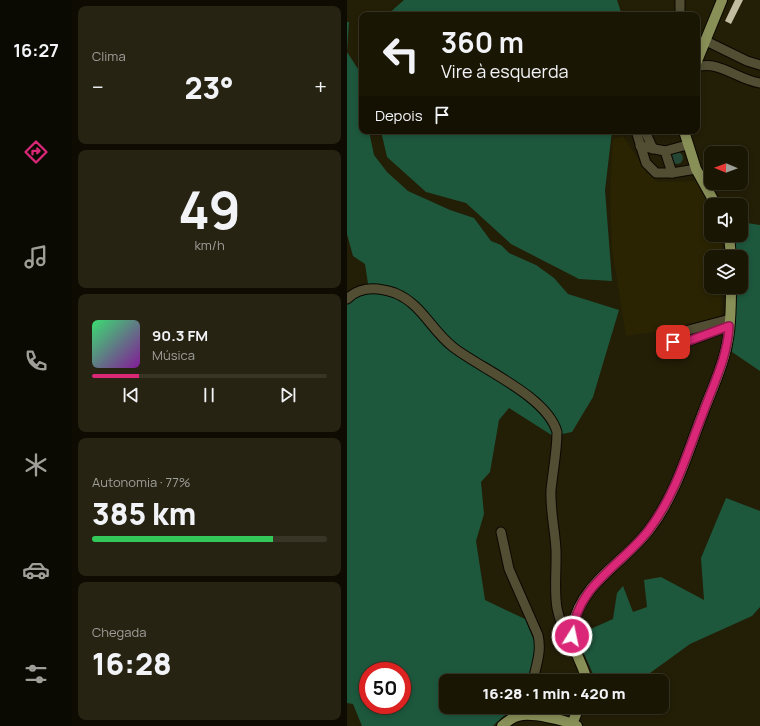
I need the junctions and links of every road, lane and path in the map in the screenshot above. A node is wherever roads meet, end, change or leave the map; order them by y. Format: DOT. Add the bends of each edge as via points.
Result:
graph roads {
  1 [pos="680,0"];
  2 [pos="722,0"];
  3 [pos="681,12"];
  4 [pos="706,41"];
  5 [pos="700,54"];
  6 [pos="700,66"];
  7 [pos="760,66"];
  8 [pos="760,82"];
  9 [pos="637,134"];
  10 [pos="646,134"];
  11 [pos="685,134"];
  12 [pos="687,145"];
  13 [pos="640,146"];
  14 [pos="653,149"];
  15 [pos="665,151"];
  16 [pos="696,169"];
  17 [pos="672,173"];
  18 [pos="711,198"];
  19 [pos="731,294"];
  20 [pos="347,299"];
  21 [pos="730,323"];
  22 [pos="501,532"];
  23 [pos="573,644"];
  24 [pos="535,674"];
  25 [pos="584,674"];
  26 [pos="520,714"];
  27 [pos="536,714"];
  28 [pos="577,714"];
  29 [pos="574,725"];
  30 [pos="502,726"];
  1 -- 3 [label="street"];
  2 -- 4 [label="main road"];
  4 -- 5 [label="main road"];
  4 -- 7 [label="street"];
  6 -- 8 [label="street" via="713,66 747,80"];
  9 -- 13 [label="street"];
  10 -- 14 [label="street"];
  11 -- 12 [label="main road"];
  12 -- 15 [label="street"];
  12 -- 16 [label="main road"];
  13 -- 14 [label="street"];
  13 -- 17 [label="street" via="651,169 660,174"];
  14 -- 15 [label="street"];
  15 -- 17 [label="street"];
  16 -- 17 [label="street"];
  16 -- 18 [label="main road"];
  19 -- 21 [label="main road"];
  20 -- 23 [label="street" via="359,290 374,289 395,293 409,301 451,346 515,386 552,419 557,432 551,490 556,550 556,605 563,630"];
  21 -- 21 [label="street" via="683,343 673,342 674,335 681,332"];
  21 -- 23 [label="main road" via="723,359 667,502 637,544 607,570 582,602 573,627"];
  22 -- 24 [label="street" via="509,569 541,646"];
  23 -- 25 [label="main road"];
  26 -- 30 [label="main road"];
  27 -- 29 [label="main road"];
  28 -- 29 [label="main road"];
}
